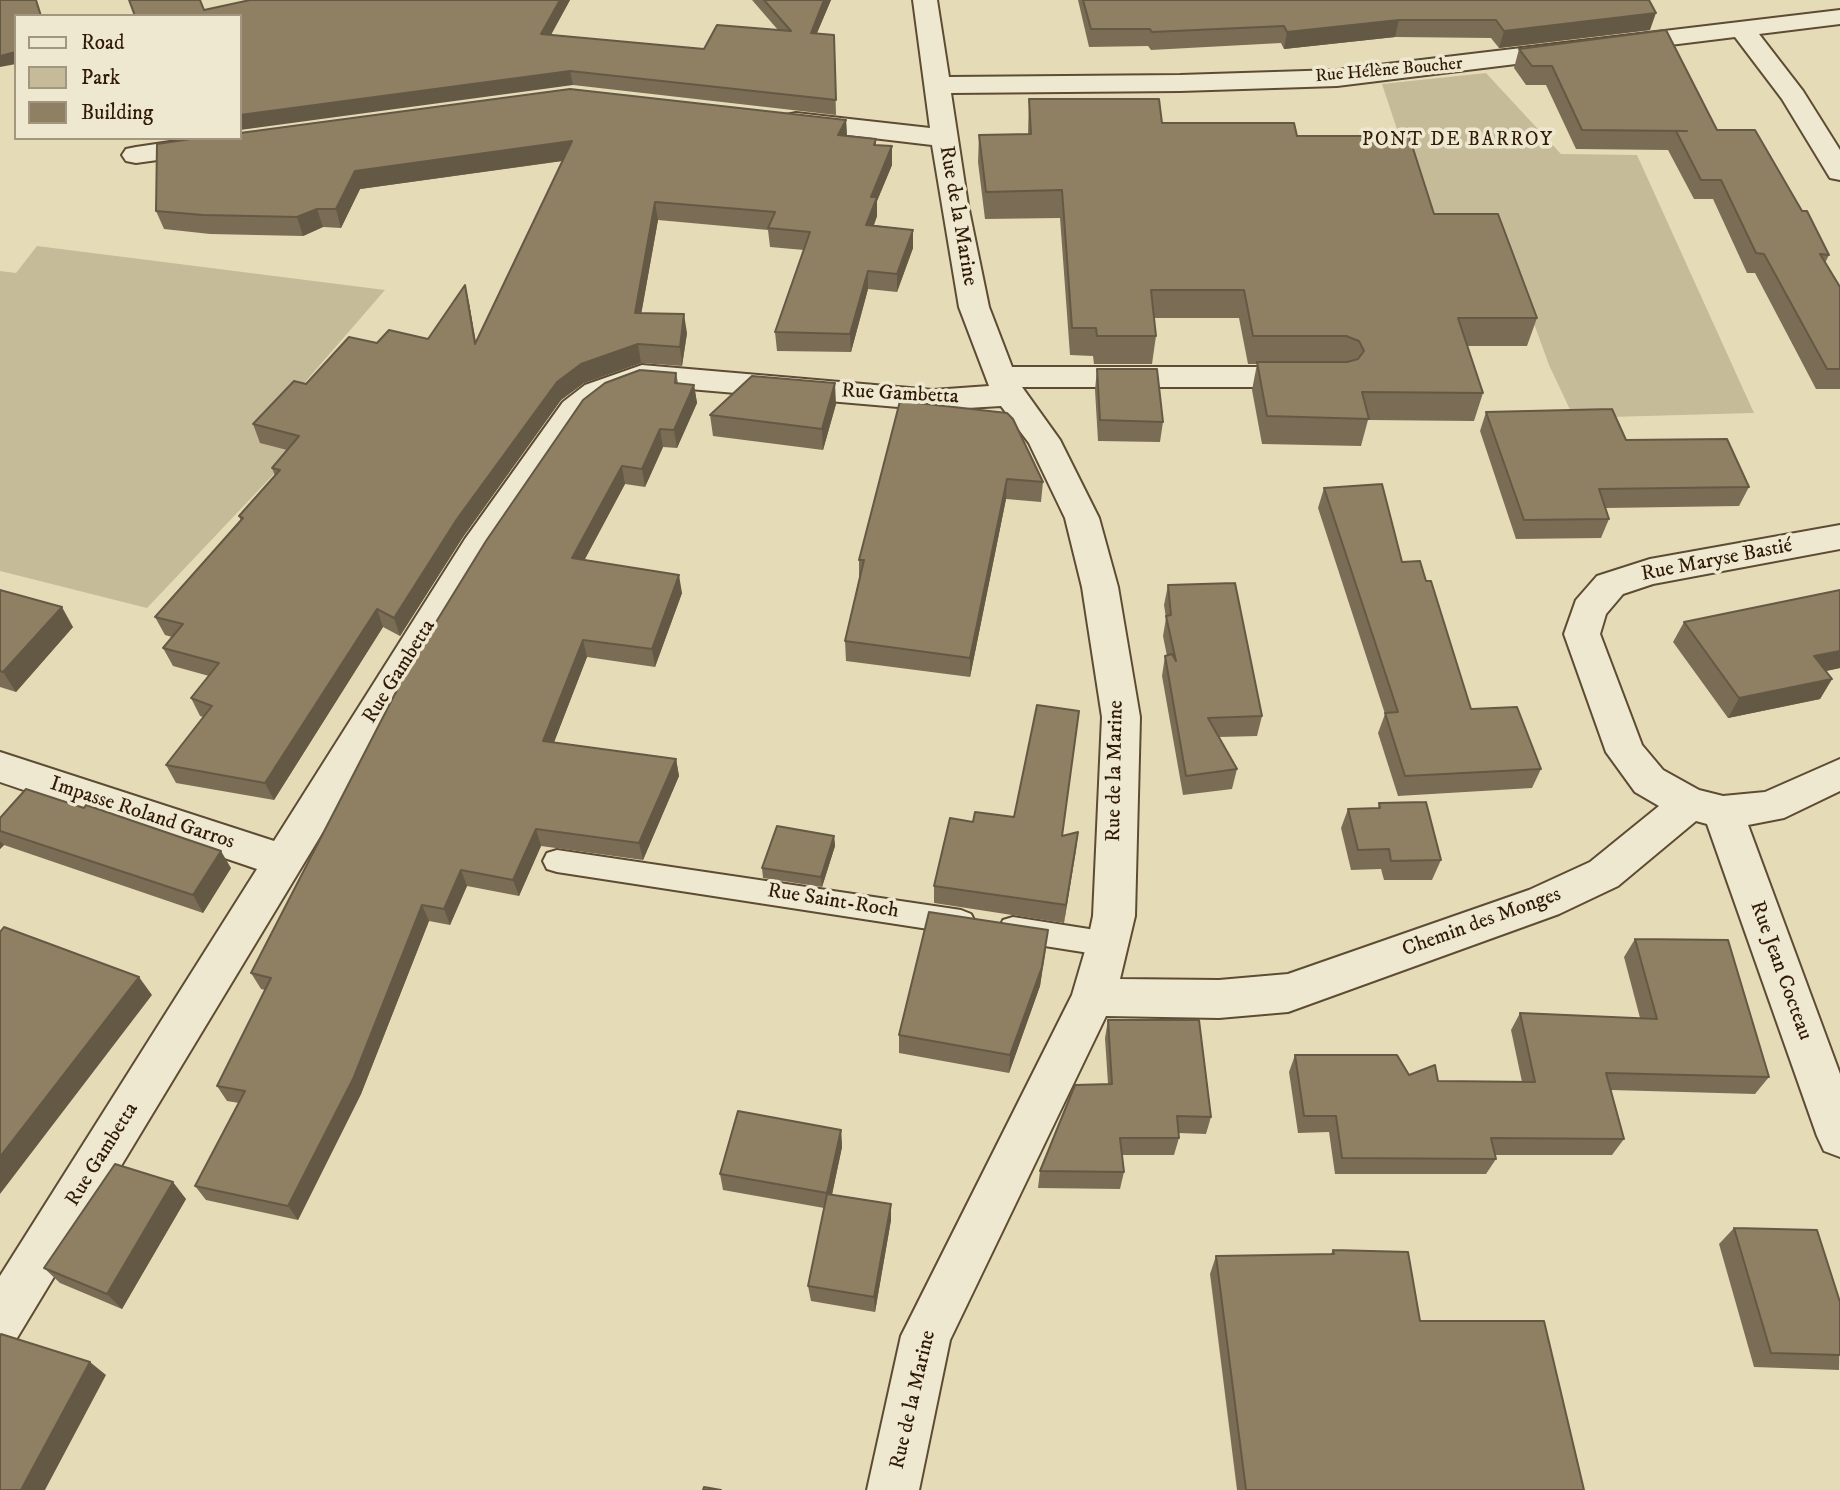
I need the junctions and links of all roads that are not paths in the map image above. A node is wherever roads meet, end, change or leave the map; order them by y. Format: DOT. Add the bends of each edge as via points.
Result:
graph roads {
  1 [pos="925,0"];
  2 [pos="1840,17"];
  3 [pos="1741,28"];
  4 [pos="936,85"];
  5 [pos="765,117"];
  6 [pos="943,138"];
  7 [pos="232,142"];
  8 [pos="136,155"];
  9 [pos="1840,172"];
  10 [pos="1339,377"];
  11 [pos="1005,386"];
  12 [pos="1840,537"];
  13 [pos="0,767"];
  14 [pos="1840,774"];
  15 [pos="1706,808"];
  16 [pos="557,861"];
  17 [pos="284,862"];
  18 [pos="1108,944"];
  19 [pos="1093,997"];
  20 [pos="1839,1132"];
  21 [pos="3,1310"];
  22 [pos="893,1490"];
  1 -- 4 [label="street, Rue de la Marine"];
  2 -- 3 [label="street, Rue Hélène Boucher"];
  3 -- 4 [label="street, Rue Hélène Boucher" via="1337,78"];
  3 -- 9 [label="street" via="1794,97"];
  4 -- 6 [label="street, Rue de la Marine"];
  5 -- 6 [label="street"];
  6 -- 11 [label="street, Rue de la Marine" via="966,277"];
  7 -- 8 [label="street"];
  10 -- 11 [label="street, Rue Gambetta"];
  11 -- 17 [label="street, Rue Gambetta" via="933,400 642,375 596,392 573,409 477,548"];
  11 -- 18 [label="street, Rue de la Marine" via="1044,440 1066,482 1082,518 1100,587 1121,717 1114,916"];
  12 -- 15 [label="street, Rue Maryse Bastié" via="1650,572 1610,585 1589,609 1583,634 1625,752 1649,781"];
  13 -- 17 [label="street, Impasse Roland Garros"];
  14 -- 15 [label="street" via="1770,807"];
  15 -- 19 [label="street, Chemin des Monges" via="1604,874 1544,902 1288,993 1219,999"];
  15 -- 20 [label="street, Rue Jean Cocteau"];
  16 -- 18 [label="lane, Rue Saint-Roch"];
  17 -- 21 [label="street, Rue Gambetta"];
  18 -- 19 [label="street, Rue de la Marine"];
  19 -- 22 [label="street, Rue de la Marine" via="926,1336"];
}
